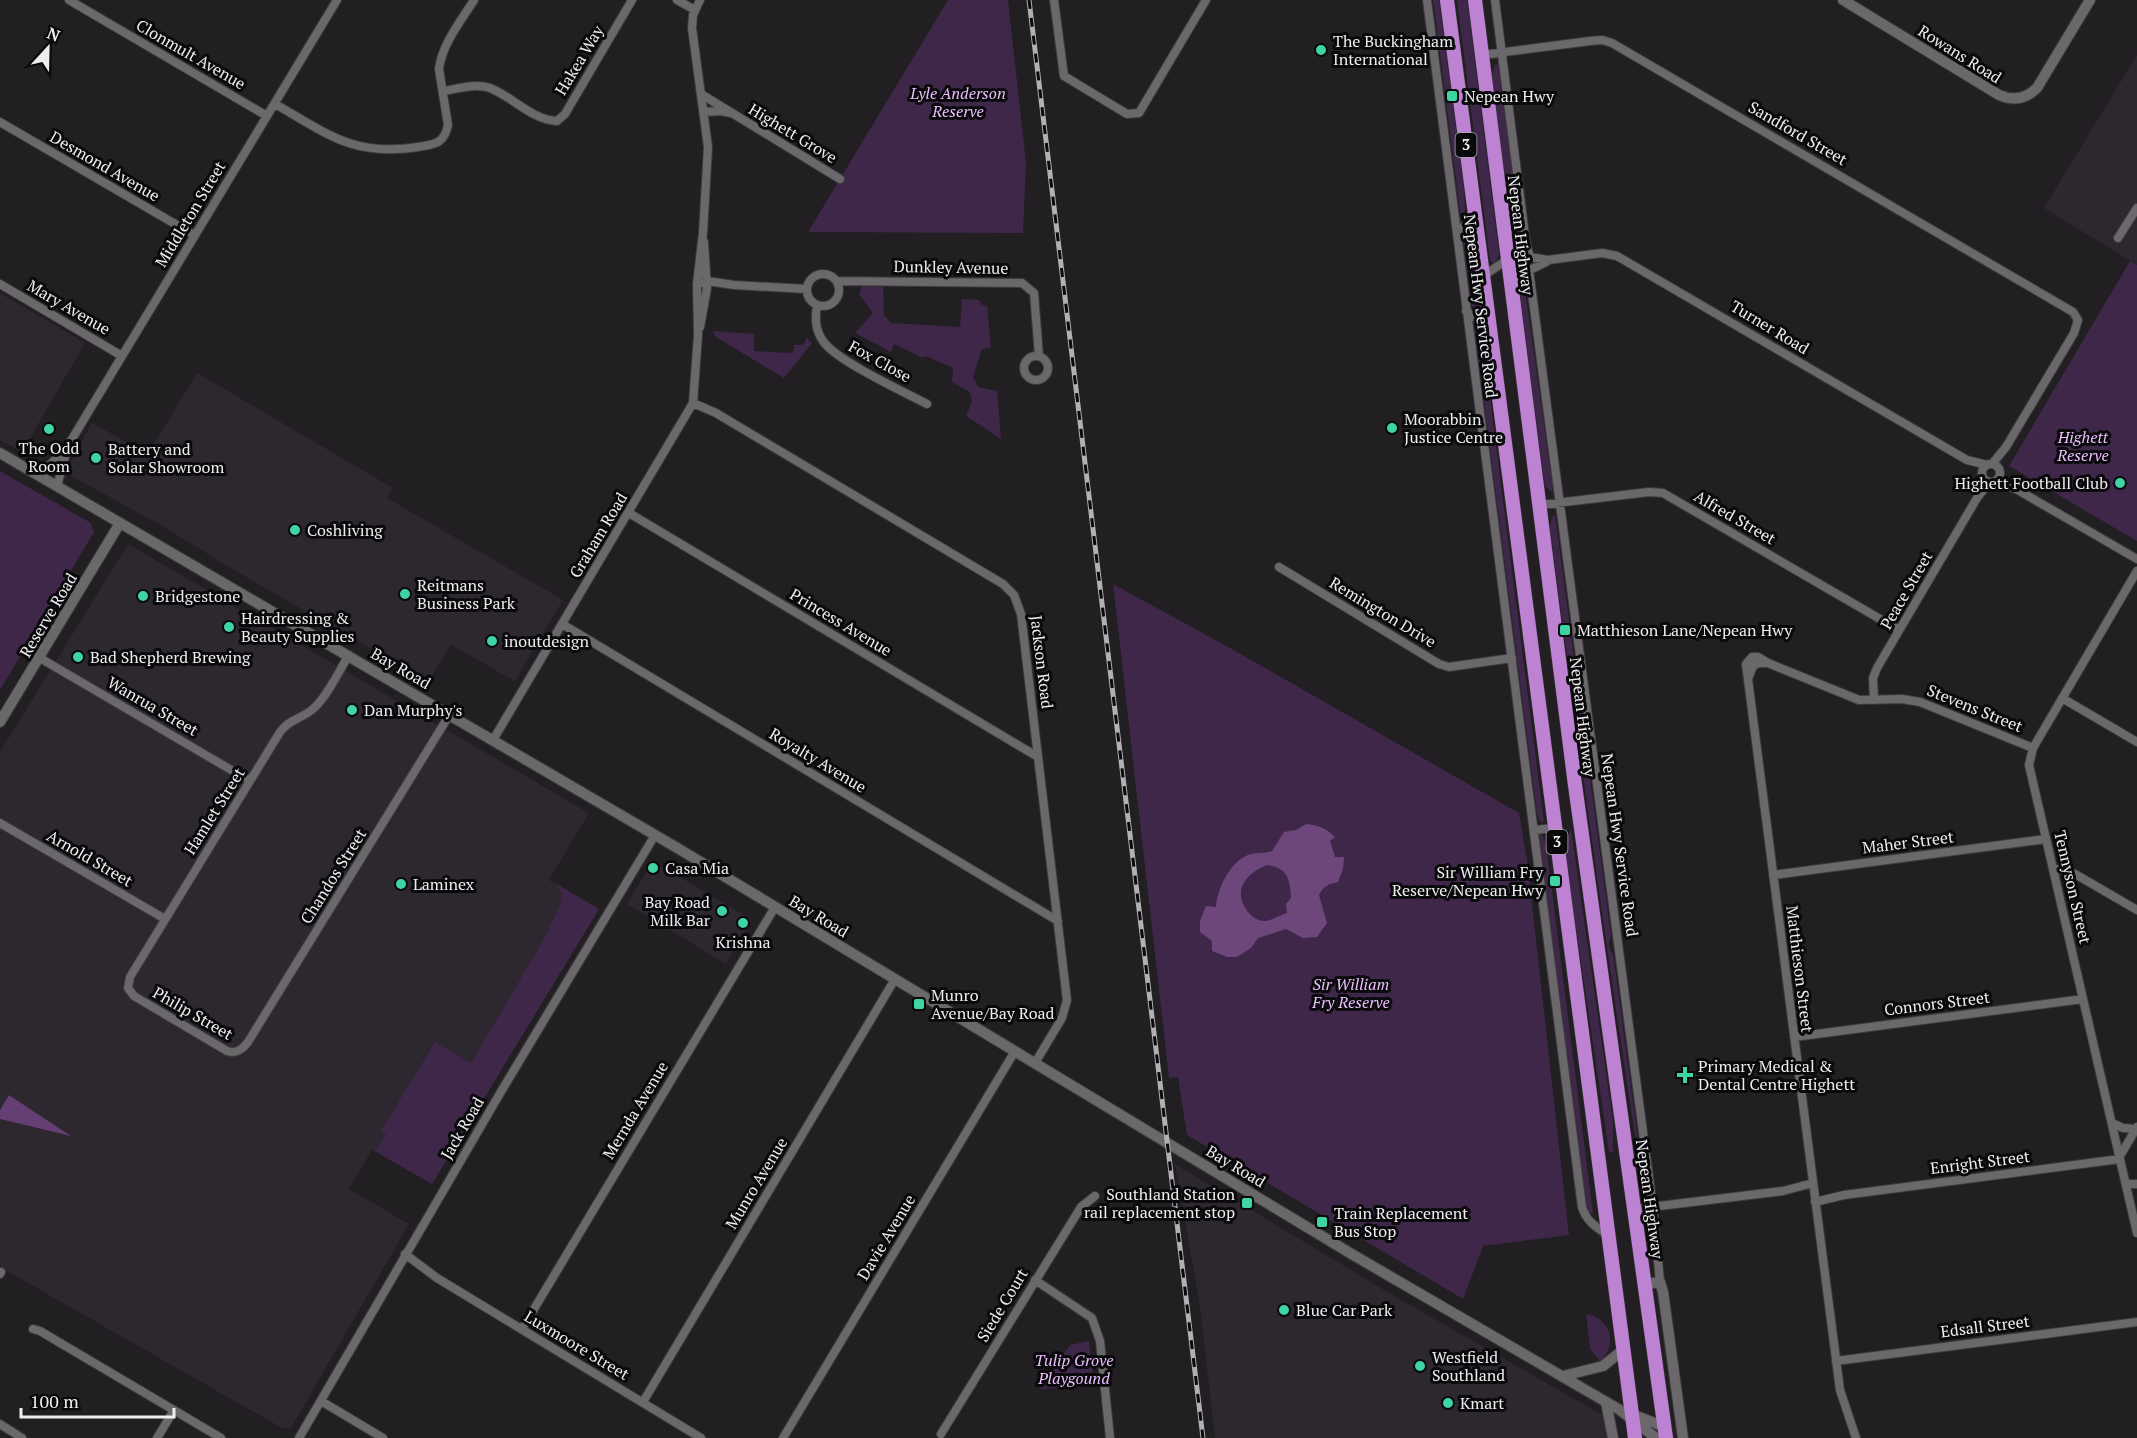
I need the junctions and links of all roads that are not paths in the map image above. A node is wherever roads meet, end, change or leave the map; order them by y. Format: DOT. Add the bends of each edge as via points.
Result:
graph roads {
  1 [pos="69,0"];
  2 [pos="337,0"];
  3 [pos="474,0"];
  4 [pos="632,0"];
  5 [pos="677,0"];
  6 [pos="700,0"];
  7 [pos="1054,0"];
  8 [pos="1206,0"];
  9 [pos="1427,0"];
  10 [pos="1447,0"];
  11 [pos="1475,0"];
  12 [pos="1496,0"];
  13 [pos="1843,0"];
  14 [pos="2090,0"];
  15 [pos="695,10"];
  16 [pos="1502,52"];
  17 [pos="1482,55"];
  18 [pos="443,91"];
  19 [pos="701,94"];
  20 [pos="274,104"];
  21 [pos="704,112"];
  22 [pos="732,114"];
  23 [pos="267,116"];
  24 [pos="0,122"];
  25 [pos="840,179"];
  26 [pos="2137,207"];
  27 [pos="1475,213"];
  28 [pos="703,233"];
  29 [pos="1456,234"];
  30 [pos="194,235"];
  31 [pos="2118,238"];
  32 [pos="1530,257"];
  33 [pos="1508,260"];
  34 [pos="1548,260"];
  35 [pos="1529,270"];
  36 [pos="1483,276"];
  37 [pos="810,280"];
  38 [pos="1510,280"];
  39 [pos="837,282"];
  40 [pos="0,284"];
  41 [pos="697,284"];
  42 [pos="707,284"];
  43 [pos="760,287"];
  44 [pos="807,289"];
  45 [pos="817,305"];
  46 [pos="1466,311"];
  47 [pos="1490,329"];
  48 [pos="698,335"];
  49 [pos="122,356"];
  50 [pos="1039,356"];
  51 [pos="693,403"];
  52 [pos="927,404"];
  53 [pos="69,444"];
  54 [pos="0,453"];
  55 [pos="1967,460"];
  56 [pos="1995,468"];
  57 [pos="35,473"];
  58 [pos="1987,479"];
  59 [pos="57,486"];
  60 [pos="2016,489"];
  61 [pos="1560,503"];
  62 [pos="1539,505"];
  63 [pos="629,513"];
  64 [pos="120,524"];
  65 [pos="2137,559"];
  66 [pos="1279,567"];
  67 [pos="2137,571"];
  68 [pos="562,624"];
  69 [pos="1899,630"];
  70 [pos="349,655"];
  71 [pos="40,658"];
  72 [pos="1512,658"];
  73 [pos="1756,660"];
  74 [pos="2062,698"];
  75 [pos="1874,700"];
  76 [pos="450,714"];
  77 [pos="0,722"];
  78 [pos="493,740"];
  79 [pos="2137,742"];
  80 [pos="2033,748"];
  81 [pos="1038,757"];
  82 [pos="250,781"];
  83 [pos="0,823"];
  84 [pos="1581,825"];
  85 [pos="1555,828"];
  86 [pos="1534,830"];
  87 [pos="655,835"];
  88 [pos="2046,839"];
  89 [pos="2053,868"];
  90 [pos="1773,875"];
  91 [pos="776,907"];
  92 [pos="2137,910"];
  93 [pos="165,920"];
  94 [pos="1058,921"];
  95 [pos="895,979"];
  96 [pos="134,996"];
  97 [pos="2083,999"];
  98 [pos="1794,1037"];
  99 [pos="1015,1050"];
  100 [pos="238,1052"];
  101 [pos="1035,1063"];
  102 [pos="2112,1123"];
  103 [pos="2136,1128"];
  104 [pos="2120,1157"];
  105 [pos="2126,1184"];
  106 [pos="2137,1184"];
  107 [pos="1814,1193"];
  108 [pos="1095,1196"];
  109 [pos="1653,1208"];
  110 [pos="1634,1209"];
  111 [pos="2137,1233"];
  112 [pos="1608,1235"];
  113 [pos="403,1257"];
  114 [pos="1035,1280"];
  115 [pos="1653,1283"];
  116 [pos="2137,1322"];
  117 [pos="33,1329"];
  118 [pos="522,1329"];
  119 [pos="1623,1350"];
  120 [pos="1836,1361"];
  121 [pos="1563,1376"];
  122 [pos="321,1401"];
  123 [pos="643,1402"];
  124 [pos="1606,1402"];
  125 [pos="174,1410"];
  126 [pos="1628,1415"];
  127 [pos="0,1425"];
  128 [pos="941,1434"];
  129 [pos="1663,1434"];
  130 [pos="22,1438"];
  131 [pos="157,1438"];
  132 [pos="220,1438"];
  133 [pos="299,1438"];
  134 [pos="383,1438"];
  135 [pos="701,1438"];
  136 [pos="783,1438"];
  137 [pos="1110,1438"];
  138 [pos="1613,1438"];
  139 [pos="1635,1438"];
  140 [pos="1684,1438"];
  141 [pos="1856,1438"];
  1 -- 23 [label="street, Clonmult Avenue"];
  2 -- 20 [label="street, Middleton Street"];
  3 -- 18 [label="street" via="443,51 439,69"];
  4 -- 18 [label="street, Hakea Way" via="565,114 557,121 546,120 490,88"];
  5 -- 15 [label="street"];
  6 -- 15 [label="street, Graham Road"];
  7 -- 8 [label="street" via="1064,76 1127,114 1139,113"];
  9 -- 29 [label="street, Nepean Hwy Service Road"];
  10 -- 27 [label="highway, 3"];
  11 -- 17 [label="highway, Nepean Highway / 3"];
  12 -- 16 [label="street"];
  13 -- 14 [label="main road, Rowans Road" via="1998,95 2014,99 2037,88"];
  15 -- 19 [label="street, Graham Road" via="692,28"];
  16 -- 17 [label="street, Sandford Street"];
  16 -- 32 [label="street"];
  16 -- 56 [label="street, Sandford Street" via="1602,40 1612,43 2073,312 2078,320 2074,333"];
  17 -- 33 [label="highway, Nepean Highway / 3"];
  18 -- 20 [label="street" via="446,134 433,145 392,151 337,140"];
  19 -- 21 [label="street, Graham Road"];
  19 -- 22 [label="street, Highett Grove"];
  20 -- 23 [label="street, Middleton Street"];
  21 -- 22 [label="street, Highett Grove"];
  21 -- 28 [label="street, Graham Road" via="708,147"];
  22 -- 25 [label="street, Highett Grove"];
  23 -- 30 [label="street, Middleton Street"];
  24 -- 30 [label="street, Desmond Avenue"];
  26 -- 31 [label="street"];
  27 -- 29 [label="street"];
  27 -- 36 [label="highway, 3"];
  28 -- 41 [label="street, Graham Road"];
  28 -- 42 [label="street, Graham Road"];
  29 -- 46 [label="street, Nepean Hwy Service Road"];
  30 -- 49 [label="street, Middleton Street"];
  32 -- 33 [label="street, Turner Road"];
  32 -- 34 [label="street, Turner Road"];
  33 -- 36 [label="street, Turner Road"];
  33 -- 38 [label="highway, Nepean Highway / 3"];
  34 -- 35 [label="street, Turner Road"];
  34 -- 55 [label="street, Turner Road" via="1602,253 1625,260"];
  35 -- 38 [label="street, Turner Road"];
  35 -- 61 [label="street, Nepean Hwy Service Road"];
  36 -- 47 [label="highway, 3"];
  37 -- 39 [label="street" via="825,274"];
  37 -- 43 [label="street"];
  37 -- 44 [label="street"];
  38 -- 62 [label="highway, Nepean Highway / 3"];
  39 -- 45 [label="street" via="836,299 825,306"];
  39 -- 50 [label="street, Dunkley Avenue" via="1022,283 1034,293"];
  40 -- 49 [label="street, Mary Avenue"];
  41 -- 42 [label="street"];
  41 -- 48 [label="street, Graham Road"];
  42 -- 43 [label="street"];
  42 -- 48 [label="street, Graham Road"];
  43 -- 44 [label="street"];
  44 -- 45 [label="street" via="809,298"];
  45 -- 52 [label="street, Fox Close" via="816,324 829,348"];
  46 -- 47 [label="street"];
  46 -- 72 [label="street, Nepean Hwy Service Road"];
  47 -- 85 [label="highway, 3"];
  48 -- 51 [label="street, Graham Road"];
  49 -- 53 [label="street, Middleton Street"];
  51 -- 63 [label="street, Graham Road"];
  51 -- 81 [label="street, Jackson Road" via="716,413 1009,589 1021,614"];
  53 -- 57 [label="street, Middleton Street" via="51,464"];
  53 -- 59 [label="street, Middleton Street"];
  54 -- 57 [label="main road, Bay Road"];
  55 -- 56 [label="street, Turner Road"];
  55 -- 58 [label="street, Turner Road"];
  56 -- 58 [label="street" via="1983,469"];
  56 -- 58 [label="street" via="1999,478"];
  56 -- 60 [label="street, Turner Road"];
  57 -- 59 [label="main road, Bay Road"];
  58 -- 60 [label="street, Turner Road"];
  58 -- 69 [label="street, Peace Street"];
  59 -- 64 [label="main road, Bay Road"];
  60 -- 65 [label="street, Turner Road"];
  61 -- 62 [label="street, Alfred Street"];
  61 -- 69 [label="street, Alfred Street" via="1649,492 1670,496"];
  61 -- 109 [label="street, Nepean Hwy Service Road"];
  62 -- 84 [label="highway, Nepean Highway / 3"];
  63 -- 68 [label="street, Graham Road"];
  63 -- 81 [label="street, Princess Avenue"];
  64 -- 70 [label="main road, Bay Road"];
  64 -- 71 [label="main road, Reserve Road"];
  66 -- 72 [label="street, Remington Drive" via="1439,664 1449,667"];
  67 -- 74 [label="street, Tennyson Street"];
  68 -- 78 [label="street, Graham Road"];
  68 -- 94 [label="street, Royalty Avenue"];
  69 -- 75 [label="street, Peace Street" via="1873,678"];
  70 -- 76 [label="main road, Bay Road"];
  70 -- 82 [label="street, Hamlet Street" via="317,705 283,728"];
  71 -- 77 [label="main road, Reserve Road"];
  71 -- 82 [label="street, Wanrua Street"];
  72 -- 86 [label="street, Nepean Hwy Service Road"];
  73 -- 75 [label="street, Stevens Street" via="1762,658 1851,697"];
  73 -- 90 [label="street, Matthieson Street" via="1749,659 1746,664"];
  74 -- 79 [label="street"];
  74 -- 80 [label="street, Tennyson Street"];
  75 -- 80 [label="street, Stevens Street" via="1920,702"];
  76 -- 78 [label="main road, Bay Road"];
  76 -- 100 [label="street, Chandos Street" via="248,1042"];
  78 -- 87 [label="main road, Bay Road"];
  80 -- 88 [label="street, Tennyson Street" via="2029,765"];
  81 -- 94 [label="street, Jackson Road"];
  82 -- 93 [label="street, Hamlet Street"];
  83 -- 93 [label="street, Arnold Street"];
  84 -- 85 [label="highway"];
  84 -- 110 [label="highway, Nepean Highway / 3"];
  85 -- 86 [label="street"];
  85 -- 112 [label="highway, 3"];
  86 -- 112 [label="street, Nepean Hwy Service Road" via="1582,1207 1592,1224"];
  87 -- 91 [label="main road, Bay Road"];
  87 -- 113 [label="street, Jack Road"];
  88 -- 89 [label="street, Tennyson Street"];
  88 -- 90 [label="street, Maher Street"];
  89 -- 92 [label="street" via="2075,874"];
  89 -- 97 [label="street, Tennyson Street"];
  90 -- 98 [label="street, Matthieson Street"];
  91 -- 95 [label="main road, Bay Road"];
  91 -- 118 [label="street, Mernda Avenue"];
  93 -- 96 [label="street, Hamlet Street" via="130,977 128,988"];
  94 -- 101 [label="street, Jackson Road" via="1067,1006"];
  95 -- 99 [label="main road, Bay Road"];
  95 -- 123 [label="street, Munro Avenue"];
  96 -- 100 [label="street, Philip Street" via="227,1051"];
  97 -- 98 [label="street, Connors Street"];
  97 -- 102 [label="street, Tennyson Street"];
  98 -- 107 [label="street, Matthieson Street"];
  99 -- 101 [label="main road, Bay Road"];
  99 -- 136 [label="street, Davie Avenue"];
  101 -- 121 [label="main road, Bay Road"];
  102 -- 103 [label="street"];
  102 -- 104 [label="street, Tennyson Street"];
  103 -- 104 [label="street"];
  104 -- 105 [label="street, Tennyson Street"];
  104 -- 107 [label="street, Enright Street" via="1844,1195"];
  105 -- 106 [label="street"];
  105 -- 111 [label="street, Tennyson Street"];
  107 -- 109 [label="street, Enright Street" via="1783,1191"];
  107 -- 120 [label="street, Matthieson Street"];
  108 -- 114 [label="street, Siede Court" via="1082,1207"];
  109 -- 110 [label="street, Enright Street"];
  109 -- 115 [label="street, Nepean Hwy Service Road"];
  110 -- 115 [label="highway, Nepean Highway / 3"];
  112 -- 119 [label="highway, 3"];
  113 -- 118 [label="street, Luxmoore Street"];
  113 -- 122 [label="street, Jack Road"];
  114 -- 128 [label="street, Siede Court"];
  114 -- 137 [label="street" via="1092,1318 1100,1341"];
  115 -- 129 [label="highway, Nepean Highway / 3"];
  115 -- 140 [label="main road" via="1670,1335"];
  116 -- 120 [label="street, Edsall Street"];
  117 -- 125 [label="street"];
  118 -- 123 [label="street, Luxmoore Street"];
  119 -- 121 [label="main road" via="1604,1366"];
  119 -- 126 [label="highway, 3"];
  120 -- 141 [label="street, Matthieson Street" via="1843,1402"];
  121 -- 124 [label="main road, Bay Road"];
  122 -- 133 [label="street, Jack Road"];
  122 -- 134 [label="street"];
  123 -- 135 [label="street, Luxmoore Street"];
  124 -- 126 [label="main road, Bay Road"];
  124 -- 138 [label="main road"];
  125 -- 131 [label="street"];
  125 -- 132 [label="street"];
  126 -- 129 [label="main road, Bay Road"];
  126 -- 139 [label="highway, 3"];
  127 -- 130 [label="street"];
  129 -- 140 [label="main road, Bay Road"];
}
